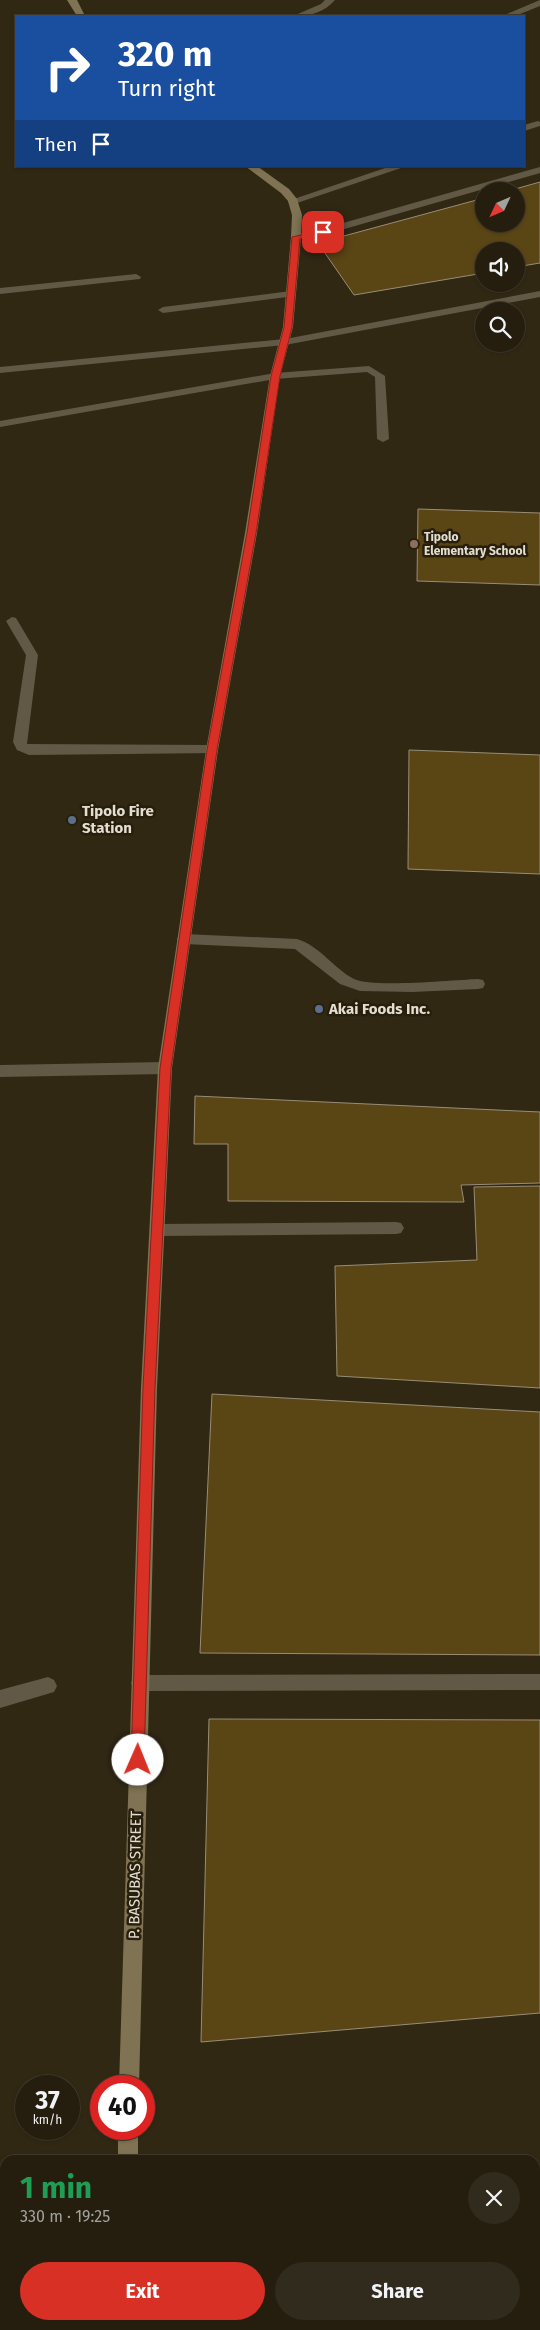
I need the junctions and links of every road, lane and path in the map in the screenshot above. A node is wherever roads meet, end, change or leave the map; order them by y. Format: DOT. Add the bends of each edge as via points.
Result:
graph roads {
  1 [pos="72,0"];
  2 [pos="330,0"];
  3 [pos="540,3"];
  4 [pos="80,15"];
  5 [pos="301,15"];
  6 [pos="510,15"];
  7 [pos="538,124"];
  8 [pos="525,128"];
  9 [pos="251,167"];
  10 [pos="399,167"];
  11 [pos="540,170"];
  12 [pos="293,201"];
  13 [pos="296,237"];
  14 [pos="136,277"];
  15 [pos="0,291"];
  16 [pos="291,294"];
  17 [pos="540,294"];
  18 [pos="162,310"];
  19 [pos="284,342"];
  20 [pos="0,370"];
  21 [pos="275,376"];
  22 [pos="0,424"];
  23 [pos="383,439"];
  24 [pos="12,621"];
  25 [pos="212,750"];
  26 [pos="184,938"];
  27 [pos="478,984"];
  28 [pos="165,1068"];
  29 [pos="0,1071"];
  30 [pos="396,1228"];
  31 [pos="158,1230"];
  32 [pos="540,1682"];
  33 [pos="140,1683"];
  34 [pos="48,1686"];
  35 [pos="0,1699"];
  36 [pos="129,2075"];
  37 [pos="128,2140"];
  38 [pos="128,2155"];
  1 -- 4 [label="street"];
  2 -- 5 [label="street" via="324,6"];
  3 -- 6 [label="street"];
  7 -- 8 [label="street"];
  9 -- 12 [label="street" via="285,191"];
  10 -- 12 [label="street"];
  11 -- 13 [label="street"];
  12 -- 13 [label="street, P. BASUBAS STREET" via="298,215"];
  13 -- 16 [label="street, P. BASUBAS STREET"];
  14 -- 15 [label="street"];
  16 -- 18 [label="street"];
  16 -- 19 [label="street, P. BASUBAS STREET"];
  17 -- 19 [label="street"];
  19 -- 20 [label="street"];
  19 -- 21 [label="street, P. BASUBAS STREET"];
  21 -- 22 [label="street"];
  21 -- 23 [label="street" via="363,369 373,371 380,376"];
  21 -- 25 [label="street, P. BASUBAS STREET"];
  24 -- 25 [label="street" via="32,655 19,742 22,747 30,750"];
  25 -- 26 [label="street, P. BASUBAS STREET"];
  26 -- 27 [label="street" via="297,944 308,949 339,976 360,987"];
  26 -- 28 [label="street, P. BASUBAS STREET"];
  28 -- 29 [label="street"];
  28 -- 31 [label="street, P. BASUBAS STREET"];
  30 -- 31 [label="street"];
  31 -- 33 [label="street, P. BASUBAS STREET" via="149,1388"];
  32 -- 33 [label="street"];
  33 -- 36 [label="street, P. BASUBAS STREET"];
  34 -- 35 [label="street"];
  37 -- 38 [label="street"];
}
